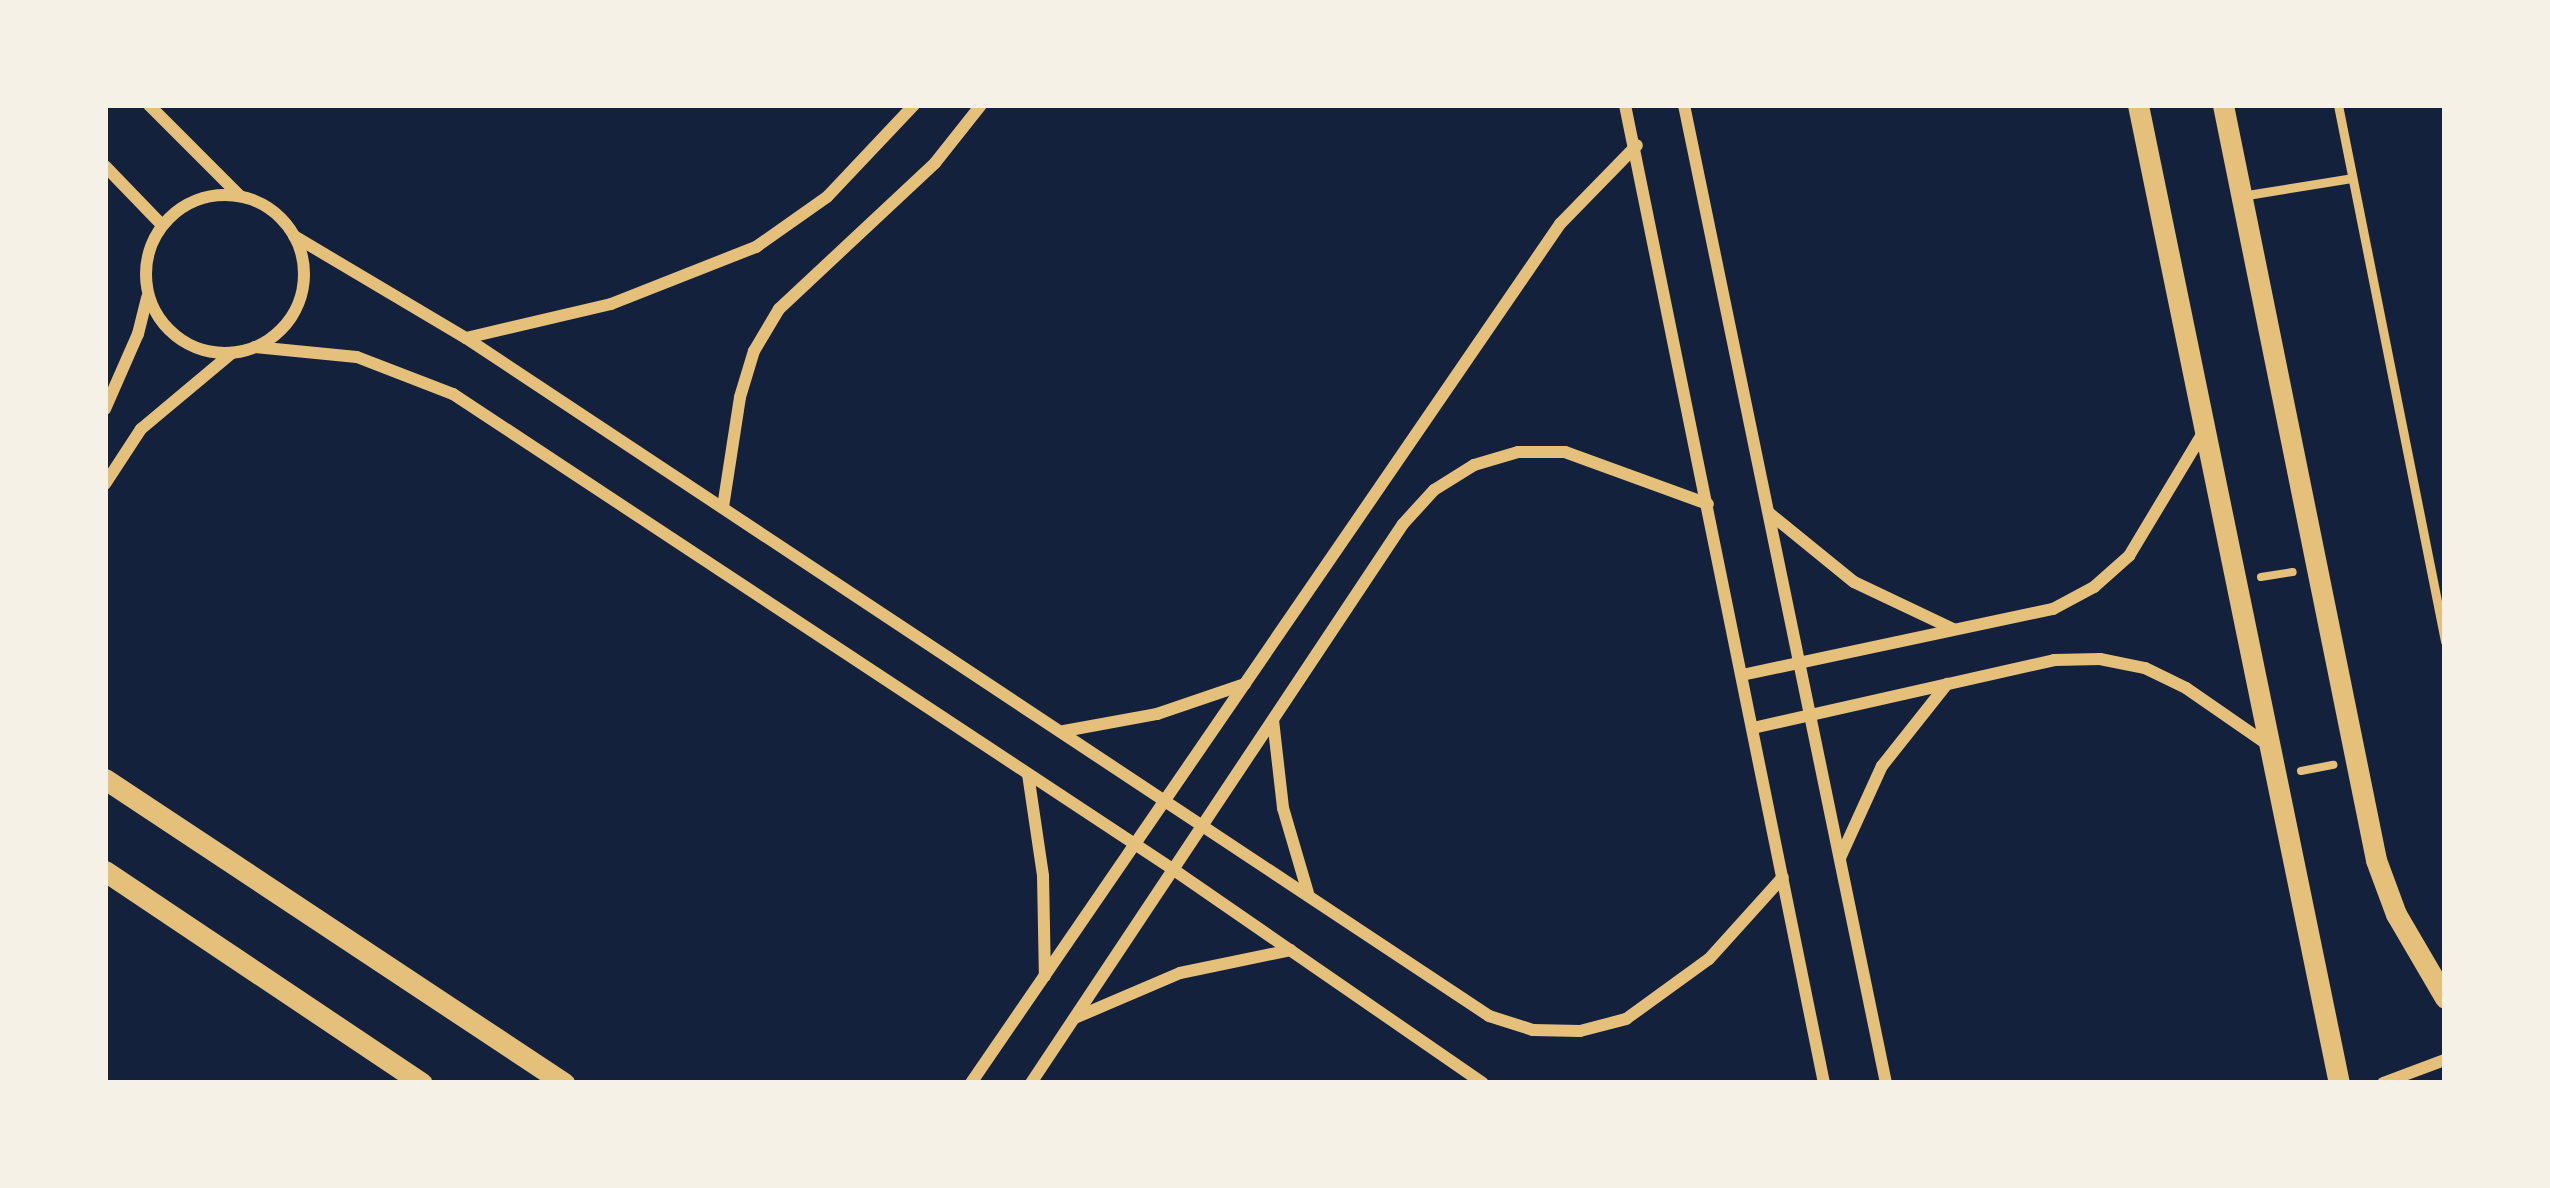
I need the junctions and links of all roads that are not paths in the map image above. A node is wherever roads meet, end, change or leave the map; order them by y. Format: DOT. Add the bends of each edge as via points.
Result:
graph roads {
  1 [pos="149,105"];
  2 [pos="914,105"];
  3 [pos="981,105"];
  4 [pos="1625,105"];
  5 [pos="1684,105"];
  6 [pos="2138,105"];
  7 [pos="2223,105"];
  8 [pos="2338,105"];
  9 [pos="1637,145"];
  10 [pos="105,166"];
  11 [pos="2352,178"];
  12 [pos="240,196"];
  13 [pos="2242,196"];
  14 [pos="162,225"];
  15 [pos="294,236"];
  16 [pos="148,296"];
  17 [pos="466,338"];
  18 [pos="255,347"];
  19 [pos="232,353"];
  20 [pos="105,409"];
  21 [pos="2204,430"];
  22 [pos="105,484"];
  23 [pos="1708,504"];
  24 [pos="723,508"];
  25 [pos="1768,512"];
  26 [pos="1954,630"];
  27 [pos="2445,640"];
  28 [pos="1799,663"];
  29 [pos="1742,675"];
  30 [pos="1246,683"];
  31 [pos="1947,684"];
  32 [pos="1810,715"];
  33 [pos="1273,720"];
  34 [pos="1753,728"];
  35 [pos="1064,731"];
  36 [pos="2269,746"];
  37 [pos="1028,774"];
  38 [pos="105,779"];
  39 [pos="1167,800"];
  40 [pos="1204,824"];
  41 [pos="1136,845"];
  42 [pos="1839,860"];
  43 [pos="1174,870"];
  44 [pos="105,872"];
  45 [pos="1783,877"];
  46 [pos="1308,894"];
  47 [pos="1292,950"];
  48 [pos="1045,978"];
  49 [pos="2445,998"];
  50 [pos="1076,1018"];
  51 [pos="2445,1060"];
  52 [pos="422,1083"];
  53 [pos="564,1083"];
  54 [pos="971,1083"];
  55 [pos="1031,1083"];
  56 [pos="1484,1083"];
  57 [pos="1825,1083"];
  58 [pos="1886,1083"];
  59 [pos="2339,1083"];
  60 [pos="2383,1083"];
  1 -- 12 [label="street"];
  2 -- 17 [label="street" via="827,197 756,247 610,304"];
  3 -- 24 [label="street" via="935,163 779,309 754,351 740,398"];
  4 -- 9 [label="street"];
  5 -- 25 [label="street"];
  6 -- 21 [label="street"];
  7 -- 13 [label="street"];
  8 -- 11 [label="lane"];
  9 -- 23 [label="street"];
  9 -- 30 [label="street" via="1560,224"];
  10 -- 14 [label="street"];
  11 -- 13 [label="lane"];
  11 -- 27 [label="lane"];
  12 -- 14 [label="street" via="184,206"];
  12 -- 15 [label="street" via="262,204"];
  13 -- 49 [label="street" via="2377,860 2396,914"];
  14 -- 16 [label="street" via="150,247"];
  15 -- 17 [label="street"];
  15 -- 18 [label="street" via="303,287 294,313"];
  16 -- 19 [label="street" via="180,339"];
  16 -- 20 [label="street"];
  17 -- 24 [label="street"];
  18 -- 19 [label="street"];
  18 -- 37 [label="street" via="357,357 453,394"];
  19 -- 22 [label="street" via="141,429"];
  21 -- 26 [label="street" via="2143,537 2094,587 2054,609"];
  21 -- 36 [label="street"];
  23 -- 29 [label="street"];
  23 -- 33 [label="street" via="1565,452 1518,452 1474,465 1434,490 1403,524"];
  24 -- 35 [label="street"];
  25 -- 26 [label="street" via="1854,582"];
  25 -- 28 [label="street"];
  26 -- 28 [label="street"];
  28 -- 29 [label="street"];
  28 -- 32 [label="street"];
  29 -- 34 [label="street"];
  30 -- 35 [label="street" via="1157,714"];
  30 -- 39 [label="street"];
  31 -- 32 [label="street"];
  31 -- 36 [label="street" via="2054,660 2100,659 2186,688"];
  31 -- 42 [label="street" via="1882,766"];
  32 -- 34 [label="street"];
  32 -- 42 [label="street"];
  33 -- 40 [label="street"];
  33 -- 46 [label="street" via="1283,808"];
  34 -- 45 [label="street"];
  35 -- 39 [label="street"];
  36 -- 59 [label="street"];
  37 -- 41 [label="street"];
  37 -- 48 [label="street"];
  38 -- 53 [label="street"];
  39 -- 40 [label="street"];
  39 -- 41 [label="street"];
  40 -- 43 [label="street"];
  40 -- 46 [label="street"];
  41 -- 43 [label="street"];
  41 -- 48 [label="street"];
  42 -- 58 [label="street"];
  43 -- 47 [label="street"];
  43 -- 50 [label="street"];
  44 -- 52 [label="street"];
  45 -- 46 [label="street" via="1749,920 1666,994 1626,1018 1580,1031 1533,1030 1489,1016"];
  45 -- 57 [label="street"];
  47 -- 50 [label="street" via="1180,973"];
  47 -- 56 [label="street"];
  48 -- 54 [label="street"];
  50 -- 55 [label="street"];
  51 -- 60 [label="street"];
}
